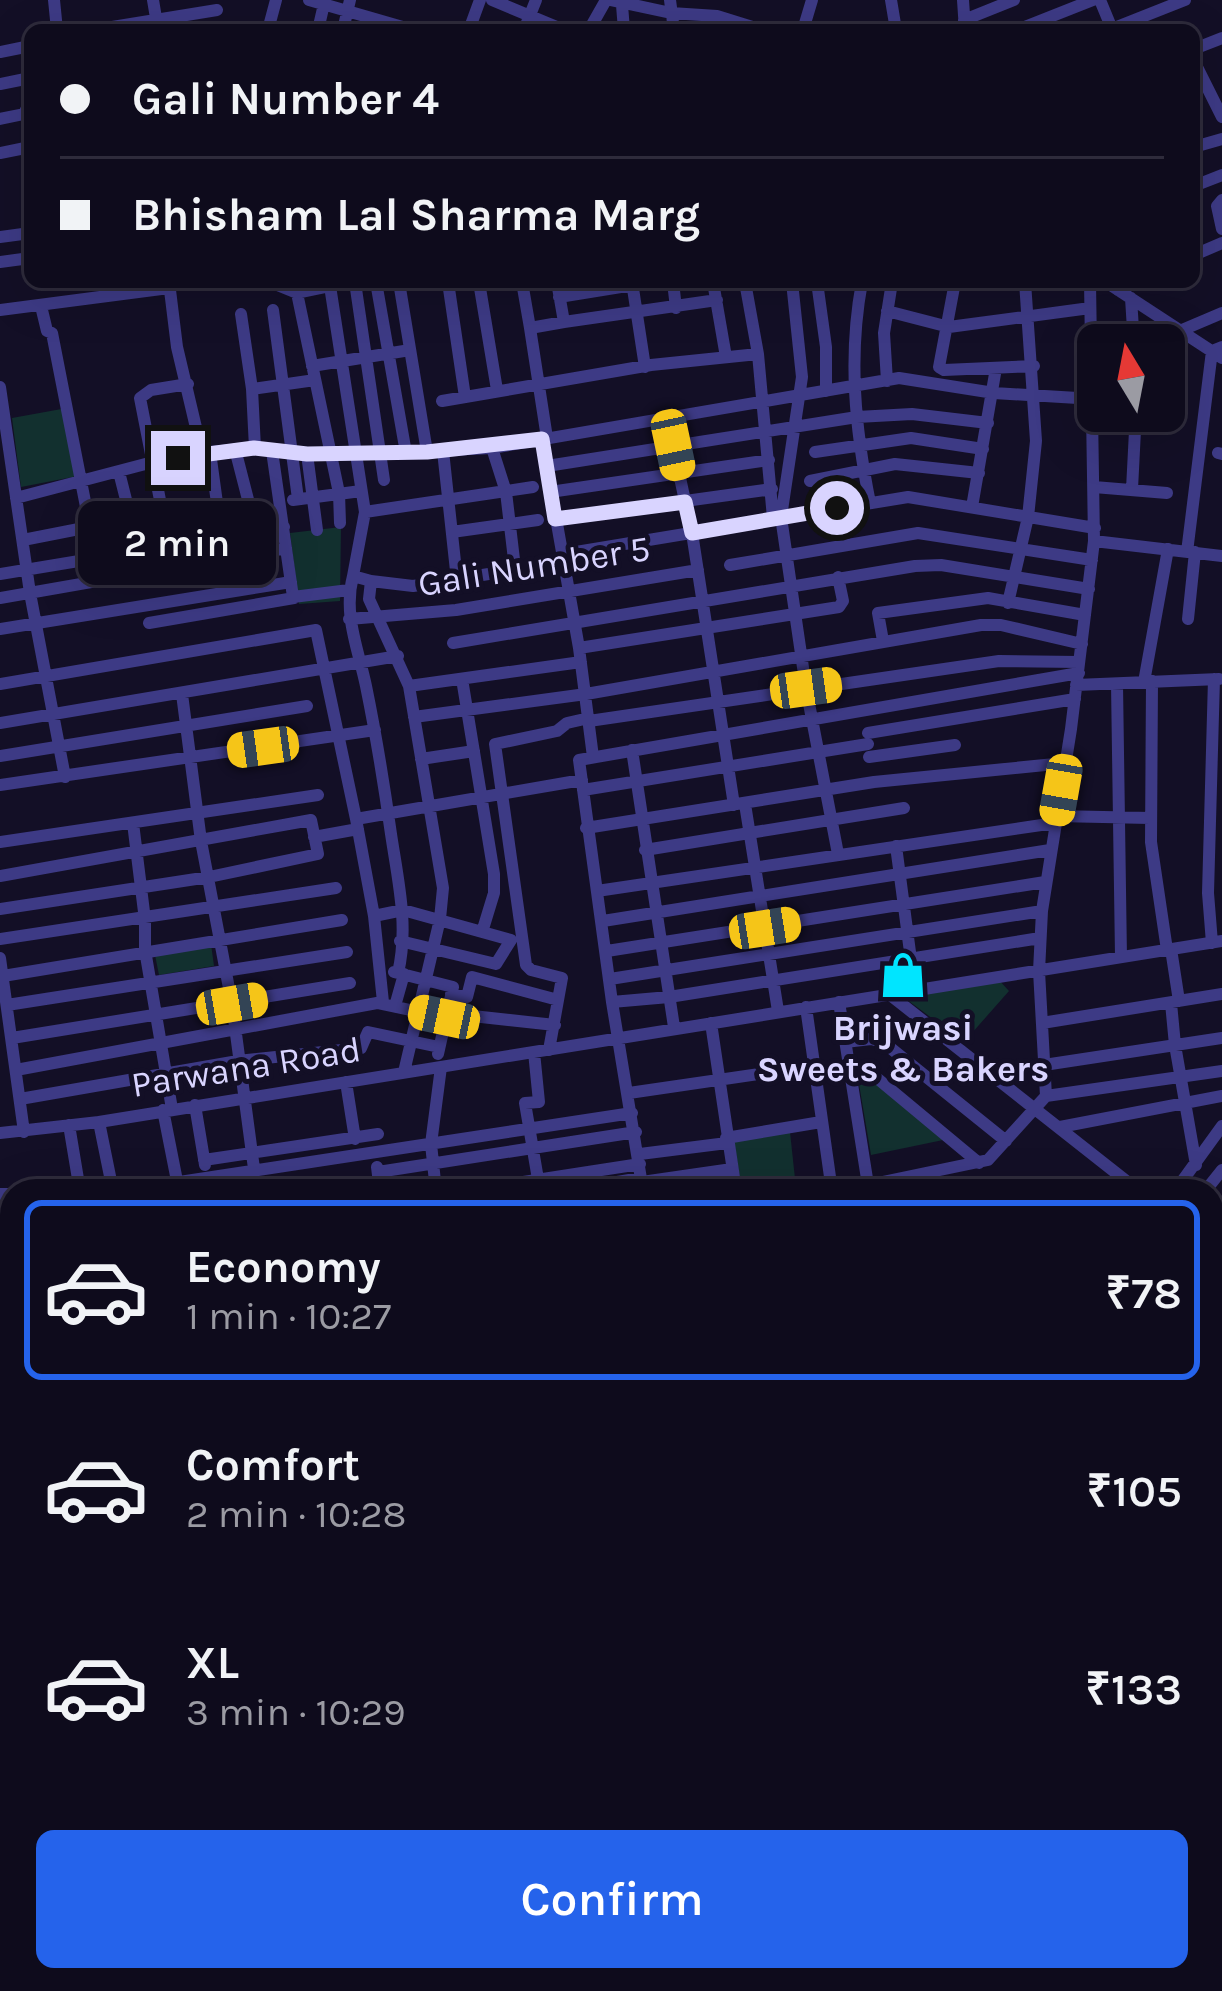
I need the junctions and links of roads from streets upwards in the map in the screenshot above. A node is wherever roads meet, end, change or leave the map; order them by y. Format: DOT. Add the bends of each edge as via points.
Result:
graph roads {
  1 [pos="153,0"];
  2 [pos="309,0"];
  3 [pos="492,0"];
  4 [pos="536,0"];
  5 [pos="722,0"];
  6 [pos="1014,0"];
  7 [pos="1097,0"];
  8 [pos="1185,0"];
  9 [pos="613,2"];
  10 [pos="324,4"];
  11 [pos="349,6"];
  12 [pos="671,6"];
  13 [pos="217,10"];
  14 [pos="530,15"];
  15 [pos="717,16"];
  16 [pos="158,24"];
  17 [pos="319,24"];
  18 [pos="387,24"];
  19 [pos="526,24"];
  20 [pos="550,24"];
  21 [pos="742,24"];
  22 [pos="966,24"];
  23 [pos="1033,24"];
  24 [pos="1124,24"];
  25 [pos="1200,73"];
  26 [pos="1222,117"];
  27 [pos="1222,200"];
  28 [pos="1222,229"];
  29 [pos="170,288"];
  30 [pos="304,288"];
  31 [pos="330,288"];
  32 [pos="354,288"];
  33 [pos="377,288"];
  34 [pos="400,288"];
  35 [pos="449,288"];
  36 [pos="480,288"];
  37 [pos="523,288"];
  38 [pos="557,288"];
  39 [pos="588,288"];
  40 [pos="594,288"];
  41 [pos="634,288"];
  42 [pos="674,288"];
  43 [pos="714,288"];
  44 [pos="746,288"];
  45 [pos="792,288"];
  46 [pos="818,288"];
  47 [pos="861,288"];
  48 [pos="891,288"];
  49 [pos="954,288"];
  50 [pos="1026,288"];
  51 [pos="1090,288"];
  52 [pos="120,289"];
  53 [pos="1118,290"];
  54 [pos="559,297"];
  55 [pos="717,301"];
  56 [pos="41,306"];
  57 [pos="676,308"];
  58 [pos="1090,308"];
  59 [pos="0,310"];
  60 [pos="273,310"];
  61 [pos="639,311"];
  62 [pos="887,311"];
  63 [pos="1222,313"];
  64 [pos="242,314"];
  65 [pos="1030,318"];
  66 [pos="599,319"];
  67 [pos="563,322"];
  68 [pos="1091,324"];
  69 [pos="1128,324"];
  70 [pos="1172,324"];
  71 [pos="949,327"];
  72 [pos="530,328"];
  73 [pos="1185,329"];
  74 [pos="1185,332"];
  75 [pos="410,350"];
  76 [pos="1219,352"];
  77 [pos="758,353"];
  78 [pos="388,354"];
  79 [pos="366,357"];
  80 [pos="726,357"];
  81 [pos="340,362"];
  82 [pos="1034,366"];
  83 [pos="645,367"];
  84 [pos="997,368"];
  85 [pos="313,373"];
  86 [pos="887,381"];
  87 [pos="281,383"];
  88 [pos="188,384"];
  89 [pos="537,386"];
  90 [pos="854,386"];
  91 [pos="0,387"];
  92 [pos="252,389"];
  93 [pos="497,390"];
  94 [pos="826,392"];
  95 [pos="994,394"];
  96 [pos="800,396"];
  97 [pos="1036,396"];
  98 [pos="465,397"];
  99 [pos="1077,398"];
  100 [pos="442,401"];
  101 [pos="763,402"];
  102 [pos="932,416"];
  103 [pos="857,417"];
  104 [pos="3,418"];
  105 [pos="667,418"];
  106 [pos="988,423"];
  107 [pos="794,425"];
  108 [pos="767,428"];
  109 [pos="1094,432"];
  110 [pos="1135,432"];
  111 [pos="544,438"];
  112 [pos="926,440"];
  113 [pos="4,442"];
  114 [pos="673,445"];
  115 [pos="859,446"];
  116 [pos="254,448"];
  117 [pos="492,448"];
  118 [pos="236,449"];
  119 [pos="983,449"];
  120 [pos="272,451"];
  121 [pos="443,451"];
  122 [pos="206,452"];
  123 [pos="289,452"];
  124 [pos="427,452"];
  125 [pos="815,452"];
  126 [pos="354,453"];
  127 [pos="383,453"];
  128 [pos="406,453"];
  129 [pos="307,454"];
  130 [pos="331,454"];
  131 [pos="769,460"];
  132 [pos="153,462"];
  133 [pos="919,465"];
  134 [pos="547,466"];
  135 [pos="6,468"];
  136 [pos="864,471"];
  137 [pos="119,472"];
  138 [pos="678,472"];
  139 [pos="979,472"];
  140 [pos="384,480"];
  141 [pos="82,481"];
  142 [pos="810,481"];
  143 [pos="533,487"];
  144 [pos="1094,487"];
  145 [pos="772,489"];
  146 [pos="1132,489"];
  147 [pos="362,491"];
  148 [pos="506,492"];
  149 [pos="550,492"];
  150 [pos="1167,493"];
  151 [pos="339,494"];
  152 [pos="16,498"];
  153 [pos="304,498"];
  154 [pos="448,499"];
  155 [pos="280,502"];
  156 [pos="685,502"];
  157 [pos="870,503"];
  158 [pos="972,508"];
  159 [pos="364,512"];
  160 [pos="777,517"];
  161 [pos="1028,517"];
  162 [pos="555,519"];
  163 [pos="538,520"];
  164 [pos="340,523"];
  165 [pos="509,524"];
  166 [pos="284,527"];
  167 [pos="316,530"];
  168 [pos="256,532"];
  169 [pos="452,532"];
  170 [pos="692,533"];
  171 [pos="1095,535"];
  172 [pos="225,538"];
  173 [pos="23,540"];
  174 [pos="169,546"];
  175 [pos="1022,546"];
  176 [pos="286,548"];
  177 [pos="1168,549"];
  178 [pos="139,550"];
  179 [pos="1191,552"];
  180 [pos="262,554"];
  181 [pos="788,555"];
  182 [pos="1222,556"];
  183 [pos="565,558"];
  184 [pos="1092,560"];
  185 [pos="225,561"];
  186 [pos="730,565"];
  187 [pos="515,568"];
  188 [pos="28,569"];
  189 [pos="698,570"];
  190 [pos="0,574"];
  191 [pos="838,578"];
  192 [pos="1013,578"];
  193 [pos="457,580"];
  194 [pos="371,581"];
  195 [pos="291,582"];
  196 [pos="351,583"];
  197 [pos="793,585"];
  198 [pos="1088,589"];
  199 [pos="570,591"];
  200 [pos="30,593"];
  201 [pos="0,598"];
  202 [pos="294,598"];
  203 [pos="701,601"];
  204 [pos="1008,602"];
  205 [pos="1085,615"];
  206 [pos="797,617"];
  207 [pos="379,619"];
  208 [pos="1188,619"];
  209 [pos="350,620"];
  210 [pos="37,623"];
  211 [pos="149,623"];
  212 [pos="575,623"];
  213 [pos="0,629"];
  214 [pos="704,631"];
  215 [pos="883,641"];
  216 [pos="452,643"];
  217 [pos="1082,644"];
  218 [pos="801,654"];
  219 [pos="580,655"];
  220 [pos="398,656"];
  221 [pos="361,662"];
  222 [pos="711,669"];
  223 [pos="326,670"];
  224 [pos="47,677"];
  225 [pos="1218,678"];
  226 [pos="462,679"];
  227 [pos="1077,680"];
  228 [pos="1148,682"];
  229 [pos="0,684"];
  230 [pos="1117,684"];
  231 [pos="409,686"];
  232 [pos="806,688"];
  233 [pos="182,694"];
  234 [pos="586,694"];
  235 [pos="717,700"];
  236 [pos="307,706"];
  237 [pos="468,709"];
  238 [pos="866,709"];
  239 [pos="54,715"];
  240 [pos="414,717"];
  241 [pos="812,719"];
  242 [pos="589,720"];
  243 [pos="0,723"];
  244 [pos="184,726"];
  245 [pos="375,730"];
  246 [pos="724,734"];
  247 [pos="337,736"];
  248 [pos="59,745"];
  249 [pos="868,745"];
  250 [pos="955,745"];
  251 [pos="632,750"];
  252 [pos="474,751"];
  253 [pos="821,752"];
  254 [pos="0,756"];
  255 [pos="593,757"];
  256 [pos="189,758"];
  257 [pos="421,759"];
  258 [pos="1065,763"];
  259 [pos="730,768"];
  260 [pos="65,777"];
  261 [pos="639,782"];
  262 [pos="874,782"];
  263 [pos="0,785"];
  264 [pos="583,785"];
  265 [pos="825,790"];
  266 [pos="318,794"];
  267 [pos="500,794"];
  268 [pos="480,798"];
  269 [pos="740,805"];
  270 [pos="430,806"];
  271 [pos="904,808"];
  272 [pos="388,812"];
  273 [pos="197,814"];
  274 [pos="644,816"];
  275 [pos="1119,818"];
  276 [pos="1150,818"];
  277 [pos="1056,819"];
  278 [pos="830,820"];
  279 [pos="133,823"];
  280 [pos="357,824"];
  281 [pos="586,828"];
  282 [pos="750,833"];
  283 [pos="314,837"];
  284 [pos="202,841"];
  285 [pos="0,842"];
  286 [pos="896,846"];
  287 [pos="645,850"];
  288 [pos="1051,850"];
  289 [pos="137,854"];
  290 [pos="838,854"];
  291 [pos="754,866"];
  292 [pos="898,874"];
  293 [pos="0,876"];
  294 [pos="208,877"];
  295 [pos="650,882"];
  296 [pos="1045,882"];
  297 [pos="844,883"];
  298 [pos="141,887"];
  299 [pos="336,889"];
  300 [pos="597,892"];
  301 [pos="760,897"];
  302 [pos="903,905"];
  303 [pos="214,906"];
  304 [pos="0,909"];
  305 [pos="403,910"];
  306 [pos="1042,911"];
  307 [pos="655,912"];
  308 [pos="851,914"];
  309 [pos="374,916"];
  310 [pos="440,919"];
  311 [pos="145,920"];
  312 [pos="342,920"];
  313 [pos="603,921"];
  314 [pos="91,927"];
  315 [pos="765,928"];
  316 [pos="481,929"];
  317 [pos="908,934"];
  318 [pos="221,938"];
  319 [pos="1040,938"];
  320 [pos="0,939"];
  321 [pos="402,942"];
  322 [pos="1217,942"];
  323 [pos="660,944"];
  324 [pos="433,949"];
  325 [pos="145,950"];
  326 [pos="1169,950"];
  327 [pos="347,952"];
  328 [pos="608,952"];
  329 [pos="770,955"];
  330 [pos="466,957"];
  331 [pos="1121,957"];
  332 [pos="98,958"];
  333 [pos="911,959"];
  334 [pos="1,966"];
  335 [pos="1039,970"];
  336 [pos="664,971"];
  337 [pos="227,972"];
  338 [pos="398,973"];
  339 [pos="425,980"];
  340 [pos="610,980"];
  341 [pos="775,980"];
  342 [pos="150,982"];
  343 [pos="350,983"];
  344 [pos="915,990"];
  345 [pos="451,994"];
  346 [pos="889,994"];
  347 [pos="1222,994"];
  348 [pos="669,998"];
  349 [pos="558,1000"];
  350 [pos="612,1002"];
  351 [pos="838,1002"];
  352 [pos="1175,1002"];
  353 [pos="232,1004"];
  354 [pos="389,1004"];
  355 [pos="7,1005"];
  356 [pos="806,1007"];
  357 [pos="418,1011"];
  358 [pos="778,1011"];
  359 [pos="155,1014"];
  360 [pos="445,1015"];
  361 [pos="711,1023"];
  362 [pos="1042,1024"];
  363 [pos="554,1025"];
  364 [pos="674,1028"];
  365 [pos="234,1029"];
  366 [pos="1222,1037"];
  367 [pos="618,1039"];
  368 [pos="413,1042"];
  369 [pos="844,1042"];
  370 [pos="8,1043"];
  371 [pos="160,1045"];
  372 [pos="1174,1045"];
  373 [pos="440,1047"];
  374 [pos="550,1049"];
  375 [pos="534,1052"];
  376 [pos="238,1061"];
  377 [pos="1044,1065"];
  378 [pos="813,1066"];
  379 [pos="438,1067"];
  380 [pos="16,1070"];
  381 [pos="849,1070"];
  382 [pos="1222,1071"];
  383 [pos="404,1072"];
  384 [pos="166,1076"];
  385 [pos="1181,1076"];
  386 [pos="718,1081"];
  387 [pos="346,1082"];
  388 [pos="629,1094"];
  389 [pos="1046,1096"];
  390 [pos="1222,1096"];
  391 [pos="242,1098"];
  392 [pos="20,1099"];
  393 [pos="1185,1103"];
  394 [pos="195,1106"];
  395 [pos="1034,1107"];
  396 [pos="168,1110"];
  397 [pos="632,1113"];
  398 [pos="99,1122"];
  399 [pos="821,1122"];
  400 [pos="69,1126"];
  401 [pos="1222,1126"];
  402 [pos="1060,1127"];
  403 [pos="529,1129"];
  404 [pos="24,1132"];
  405 [pos="636,1132"];
  406 [pos="378,1134"];
  407 [pos="1,1136"];
  408 [pos="355,1139"];
  409 [pos="726,1140"];
  410 [pos="1006,1142"];
  411 [pos="431,1144"];
  412 [pos="532,1150"];
  413 [pos="251,1154"];
  414 [pos="375,1154"];
  415 [pos="204,1160"];
  416 [pos="979,1163"];
  417 [pos="433,1164"];
  418 [pos="732,1169"];
  419 [pos="1192,1170"];
  420 [pos="254,1172"];
  421 [pos="378,1172"];
  422 [pos="641,1174"];
  423 [pos="207,1178"];
  424 [pos="78,1179"];
  425 [pos="113,1179"];
  426 [pos="177,1179"];
  427 [pos="204,1179"];
  428 [pos="255,1179"];
  429 [pos="379,1179"];
  430 [pos="435,1179"];
  431 [pos="537,1179"];
  432 [pos="598,1179"];
  433 [pos="734,1179"];
  434 [pos="830,1179"];
  435 [pos="867,1179"];
  436 [pos="898,1179"];
  437 [pos="1123,1179"];
  438 [pos="1185,1179"];
  439 [pos="1199,1179"];
  1 -- 16 [label="street"];
  2 -- 10 [label="street"];
  3 -- 14 [label="street"];
  4 -- 14 [label="street"];
  5 -- 15 [label="street"];
  6 -- 22 [label="street"];
  7 -- 23 [label="street"];
  8 -- 24 [label="street"];
  9 -- 12 [label="street"];
  10 -- 11 [label="street"];
  10 -- 17 [label="street"];
  11 -- 18 [label="street"];
  12 -- 15 [label="street"];
  13 -- 16 [label="street"];
  14 -- 19 [label="street"];
  14 -- 20 [label="street"];
  15 -- 21 [label="street"];
  25 -- 26 [label="street"];
  27 -- 28 [label="street"];
  29 -- 88 [label="street"];
  30 -- 85 [label="street"];
  31 -- 81 [label="street"];
  32 -- 79 [label="street"];
  33 -- 78 [label="street"];
  34 -- 75 [label="street"];
  35 -- 98 [label="street"];
  36 -- 93 [label="street"];
  37 -- 72 [label="street"];
  38 -- 54 [label="street"];
  39 -- 54 [label="street"];
  40 -- 66 [label="street"];
  41 -- 61 [label="street"];
  42 -- 57 [label="street"];
  43 -- 55 [label="street"];
  44 -- 77 [label="street"];
  45 -- 96 [label="street"];
  46 -- 94 [label="street"];
  47 -- 90 [label="street"];
  48 -- 62 [label="street"];
  49 -- 71 [label="street"];
  50 -- 65 [label="street"];
  51 -- 58 [label="street"];
  52 -- 56 [label="street"];
  53 -- 69 [label="street"];
  53 -- 70 [label="street"];
  54 -- 67 [label="street"];
  55 -- 57 [label="street"];
  55 -- 80 [label="street"];
  56 -- 59 [label="street"];
  56 -- 141 [label="street"];
  57 -- 61 [label="street"];
  58 -- 65 [label="street"];
  58 -- 68 [label="street"];
  60 -- 87 [label="street"];
  61 -- 66 [label="street"];
  61 -- 83 [label="street"];
  62 -- 71 [label="street"];
  62 -- 86 [label="street"];
  63 -- 73 [label="street"];
  64 -- 92 [label="street"];
  65 -- 71 [label="street"];
  65 -- 82 [label="street"];
  66 -- 67 [label="street"];
  67 -- 72 [label="street"];
  71 -- 84 [label="street" via="940,368"];
  72 -- 89 [label="street"];
  74 -- 76 [label="street"];
  75 -- 78 [label="street"];
  75 -- 124 [label="street"];
  76 -- 179 [label="street"];
  77 -- 80 [label="street"];
  77 -- 101 [label="street"];
  78 -- 79 [label="street"];
  78 -- 128 [label="street"];
  79 -- 81 [label="street"];
  79 -- 127 [label="street"];
  80 -- 83 [label="street"];
  81 -- 85 [label="street"];
  81 -- 126 [label="street"];
  82 -- 84 [label="street"];
  82 -- 97 [label="street"];
  83 -- 89 [label="street"];
  84 -- 95 [label="street"];
  85 -- 87 [label="street"];
  85 -- 130 [label="street"];
  86 -- 90 [label="street"];
  86 -- 95 [label="street"];
  87 -- 92 [label="street"];
  87 -- 123 [label="street"];
  88 -- 122 [label="street"];
  88 -- 132 [label="street" via="140,398"];
  89 -- 93 [label="street"];
  89 -- 111 [label="street"];
  90 -- 94 [label="street"];
  90 -- 103 [label="street"];
  91 -- 104 [label="street"];
  92 -- 116 [label="street"];
  93 -- 98 [label="street"];
  94 -- 96 [label="street"];
  95 -- 97 [label="street"];
  95 -- 106 [label="street"];
  96 -- 101 [label="street"];
  96 -- 107 [label="street"];
  97 -- 99 [label="street"];
  97 -- 161 [label="street"];
  98 -- 100 [label="street"];
  101 -- 105 [label="street"];
  101 -- 108 [label="street"];
  102 -- 103 [label="street"];
  102 -- 106 [label="street"];
  102 -- 112 [label="street"];
  103 -- 107 [label="street"];
  103 -- 115 [label="street"];
  104 -- 113 [label="street"];
  105 -- 111 [label="street"];
  105 -- 114 [label="street"];
  106 -- 119 [label="street"];
  107 -- 108 [label="street"];
  107 -- 160 [label="street"];
  108 -- 114 [label="street"];
  108 -- 131 [label="street"];
  109 -- 144 [label="street"];
  110 -- 146 [label="street"];
  111 -- 117 [label="street"];
  111 -- 134 [label="street"];
  112 -- 115 [label="street"];
  112 -- 119 [label="street"];
  112 -- 133 [label="street"];
  113 -- 135 [label="street"];
  114 -- 134 [label="street"];
  114 -- 138 [label="street"];
  115 -- 125 [label="street"];
  115 -- 136 [label="street"];
  116 -- 118 [label="street"];
  116 -- 120 [label="street"];
  117 -- 121 [label="street"];
  117 -- 148 [label="street"];
  118 -- 122 [label="street"];
  118 -- 168 [label="street"];
  119 -- 139 [label="street"];
  120 -- 123 [label="street"];
  120 -- 155 [label="street"];
  121 -- 124 [label="street"];
  121 -- 154 [label="street"];
  122 -- 132 [label="street"];
  122 -- 172 [label="street"];
  123 -- 129 [label="street"];
  123 -- 153 [label="street"];
  124 -- 128 [label="street"];
  126 -- 127 [label="street"];
  126 -- 130 [label="street"];
  126 -- 147 [label="street"];
  127 -- 128 [label="street"];
  127 -- 140 [label="street"];
  129 -- 130 [label="street"];
  129 -- 153 [label="street"];
  130 -- 151 [label="street"];
  131 -- 138 [label="street"];
  131 -- 145 [label="street"];
  132 -- 137 [label="street"];
  132 -- 174 [label="street"];
  133 -- 136 [label="street"];
  133 -- 139 [label="street"];
  134 -- 149 [label="street"];
  135 -- 152 [label="street"];
  136 -- 142 [label="street"];
  136 -- 157 [label="street"];
  137 -- 141 [label="street"];
  137 -- 178 [label="street"];
  138 -- 149 [label="street"];
  138 -- 156 [label="street"];
  139 -- 158 [label="street"];
  141 -- 152 [label="street"];
  141 -- 173 [label="street" via="87,527"];
  143 -- 148 [label="street"];
  144 -- 146 [label="street"];
  144 -- 171 [label="street"];
  145 -- 156 [label="street"];
  145 -- 160 [label="street"];
  146 -- 150 [label="street"];
  147 -- 151 [label="street"];
  147 -- 159 [label="street"];
  148 -- 154 [label="street"];
  148 -- 165 [label="street"];
  149 -- 162 [label="street"];
  151 -- 153 [label="street"];
  151 -- 164 [label="street"];
  152 -- 173 [label="street"];
  153 -- 155 [label="street"];
  153 -- 167 [label="street"];
  154 -- 159 [label="street"];
  154 -- 169 [label="street"];
  155 -- 166 [label="street"];
  156 -- 162 [label="street"];
  156 -- 170 [label="street"];
  157 -- 158 [label="street" via="908,496"];
  157 -- 160 [label="street"];
  158 -- 161 [label="street"];
  159 -- 196 [label="street"];
  160 -- 170 [label="street"];
  160 -- 181 [label="street"];
  161 -- 171 [label="street"];
  161 -- 175 [label="street"];
  162 -- 183 [label="street"];
  163 -- 165 [label="street"];
  165 -- 169 [label="street"];
  165 -- 187 [label="street"];
  166 -- 168 [label="street"];
  166 -- 176 [label="street"];
  168 -- 172 [label="street"];
  168 -- 180 [label="street"];
  169 -- 193 [label="street"];
  170 -- 183 [label="street"];
  170 -- 189 [label="street"];
  171 -- 177 [label="street"];
  171 -- 184 [label="street"];
  172 -- 174 [label="street"];
  172 -- 185 [label="street"];
  173 -- 188 [label="street"];
  174 -- 178 [label="street"];
  175 -- 181 [label="street" via="918,533"];
  175 -- 184 [label="street"];
  175 -- 192 [label="street"];
  176 -- 180 [label="street"];
  176 -- 195 [label="street"];
  177 -- 179 [label="street"];
  177 -- 228 [label="street"];
  178 -- 188 [label="street"];
  179 -- 182 [label="street"];
  179 -- 208 [label="street"];
  180 -- 185 [label="street"];
  181 -- 186 [label="street"];
  181 -- 197 [label="street"];
  183 -- 187 [label="street"];
  183 -- 199 [label="street"];
  184 -- 198 [label="street"];
  185 -- 200 [label="street"];
  187 -- 193 [label="street"];
  188 -- 190 [label="street"];
  188 -- 200 [label="street"];
  189 -- 199 [label="street, Gali Number 5"];
  189 -- 203 [label="street"];
  191 -- 192 [label="street" via="928,565"];
  191 -- 197 [label="street"];
  191 -- 206 [label="street" via="842,606"];
  192 -- 198 [label="street"];
  192 -- 204 [label="street"];
  193 -- 194 [label="street"];
  194 -- 196 [label="street"];
  194 -- 207 [label="street" via="368,596"];
  195 -- 202 [label="street"];
  195 -- 210 [label="street"];
  196 -- 202 [label="street"];
  196 -- 209 [label="street"];
  197 -- 203 [label="street"];
  197 -- 206 [label="street"];
  198 -- 205 [label="street"];
  199 -- 207 [label="street, Gali Number 5"];
  199 -- 212 [label="street"];
  200 -- 201 [label="street"];
  200 -- 210 [label="street"];
  202 -- 211 [label="street"];
  203 -- 212 [label="street"];
  203 -- 214 [label="street"];
  204 -- 205 [label="street"];
  204 -- 215 [label="street" via="968,599 878,613"];
  205 -- 217 [label="street"];
  206 -- 214 [label="street"];
  206 -- 218 [label="street"];
  207 -- 209 [label="street, Gali Number 5"];
  207 -- 220 [label="street"];
  209 -- 221 [label="street"];
  210 -- 213 [label="street"];
  210 -- 224 [label="street"];
  212 -- 216 [label="street"];
  212 -- 219 [label="street"];
  214 -- 219 [label="street"];
  214 -- 222 [label="street"];
  215 -- 217 [label="street" via="993,625"];
  215 -- 218 [label="street"];
  217 -- 227 [label="street"];
  218 -- 222 [label="street"];
  218 -- 232 [label="street"];
  219 -- 226 [label="street"];
  219 -- 234 [label="street"];
  220 -- 221 [label="street"];
  220 -- 231 [label="street"];
  221 -- 223 [label="street"];
  221 -- 245 [label="street"];
  222 -- 234 [label="street"];
  222 -- 235 [label="street"];
  223 -- 224 [label="street" via="314,630"];
  223 -- 233 [label="street"];
  223 -- 247 [label="street"];
  224 -- 229 [label="street"];
  224 -- 239 [label="street"];
  225 -- 228 [label="street"];
  225 -- 322 [label="street" via="1208,893"];
  226 -- 231 [label="street"];
  226 -- 237 [label="street"];
  227 -- 230 [label="street"];
  227 -- 232 [label="street" via="999,662"];
  227 -- 238 [label="street"];
  227 -- 249 [label="street"];
  227 -- 258 [label="street"];
  228 -- 230 [label="street"];
  228 -- 276 [label="street"];
  230 -- 275 [label="street"];
  231 -- 240 [label="street"];
  232 -- 235 [label="street"];
  232 -- 241 [label="street"];
  233 -- 239 [label="street"];
  233 -- 244 [label="street"];
  234 -- 237 [label="street"];
  234 -- 242 [label="street"];
  235 -- 242 [label="street"];
  235 -- 246 [label="street"];
  236 -- 244 [label="street"];
  237 -- 240 [label="street"];
  237 -- 252 [label="street"];
  238 -- 241 [label="street"];
  238 -- 249 [label="street"];
  239 -- 243 [label="street"];
  239 -- 248 [label="street"];
  240 -- 257 [label="street"];
  241 -- 246 [label="street"];
  241 -- 253 [label="street"];
  242 -- 255 [label="street"];
  242 -- 267 [label="street" via="495,744"];
  244 -- 248 [label="street"];
  244 -- 256 [label="street"];
  245 -- 247 [label="street"];
  245 -- 272 [label="street"];
  246 -- 251 [label="street"];
  246 -- 259 [label="street"];
  247 -- 256 [label="street"];
  247 -- 280 [label="street"];
  248 -- 254 [label="street"];
  248 -- 260 [label="street"];
  249 -- 250 [label="street"];
  249 -- 253 [label="street"];
  249 -- 262 [label="street"];
  251 -- 255 [label="street"];
  251 -- 261 [label="street"];
  252 -- 257 [label="street"];
  252 -- 268 [label="street"];
  253 -- 259 [label="street"];
  253 -- 265 [label="street"];
  255 -- 264 [label="street" via="579,760"];
  256 -- 260 [label="street"];
  256 -- 273 [label="street"];
  257 -- 270 [label="street"];
  258 -- 262 [label="street"];
  258 -- 277 [label="street"];
  259 -- 261 [label="street"];
  259 -- 269 [label="street"];
  260 -- 263 [label="street"];
  261 -- 264 [label="street"];
  261 -- 274 [label="street"];
  262 -- 265 [label="street"];
  264 -- 267 [label="street"];
  264 -- 281 [label="street"];
  265 -- 269 [label="street"];
  265 -- 278 [label="street"];
  266 -- 273 [label="street"];
  267 -- 268 [label="street"];
  267 -- 349 [label="street" via="526,965 561,976"];
  268 -- 270 [label="street"];
  268 -- 316 [label="street" via="495,884"];
  269 -- 274 [label="street"];
  269 -- 282 [label="street"];
  270 -- 272 [label="street"];
  270 -- 310 [label="street"];
  271 -- 278 [label="street"];
  272 -- 280 [label="street"];
  272 -- 305 [label="street"];
  273 -- 279 [label="street"];
  273 -- 284 [label="street"];
  274 -- 281 [label="street"];
  274 -- 287 [label="street"];
  275 -- 276 [label="street"];
  275 -- 277 [label="street"];
  275 -- 331 [label="street"];
  276 -- 326 [label="street"];
  277 -- 286 [label="street"];
  277 -- 288 [label="street"];
  278 -- 282 [label="street"];
  278 -- 290 [label="street"];
  279 -- 285 [label="street"];
  279 -- 289 [label="street"];
  280 -- 283 [label="street"];
  280 -- 309 [label="street"];
  281 -- 300 [label="street"];
  282 -- 287 [label="street"];
  282 -- 291 [label="street"];
  283 -- 284 [label="street" via="310,820"];
  283 -- 294 [label="street" via="318,854"];
  284 -- 289 [label="street"];
  284 -- 294 [label="street"];
  286 -- 290 [label="street"];
  286 -- 292 [label="street"];
  287 -- 295 [label="street"];
  288 -- 292 [label="street"];
  288 -- 296 [label="street"];
  289 -- 293 [label="street"];
  289 -- 298 [label="street"];
  290 -- 291 [label="street"];
  291 -- 295 [label="street"];
  291 -- 301 [label="street"];
  292 -- 297 [label="street"];
  292 -- 302 [label="street"];
  294 -- 298 [label="street"];
  294 -- 303 [label="street"];
  295 -- 300 [label="street"];
  295 -- 307 [label="street"];
  296 -- 302 [label="street"];
  296 -- 306 [label="street"];
  297 -- 301 [label="street"];
  297 -- 308 [label="street"];
  298 -- 304 [label="street"];
  298 -- 311 [label="street"];
  299 -- 303 [label="street"];
  300 -- 313 [label="street"];
  301 -- 307 [label="street"];
  301 -- 315 [label="street"];
  302 -- 308 [label="street"];
  302 -- 317 [label="street"];
  303 -- 311 [label="street"];
  303 -- 318 [label="street"];
  305 -- 309 [label="street"];
  305 -- 310 [label="street"];
  305 -- 321 [label="street"];
  306 -- 317 [label="street"];
  306 -- 319 [label="street"];
  307 -- 313 [label="street"];
  307 -- 323 [label="street"];
  308 -- 315 [label="street"];
  309 -- 354 [label="street"];
  310 -- 316 [label="street"];
  310 -- 324 [label="street"];
  311 -- 314 [label="street"];
  311 -- 325 [label="street"];
  312 -- 318 [label="street"];
  313 -- 328 [label="street"];
  314 -- 320 [label="street"];
  314 -- 332 [label="street"];
  315 -- 323 [label="street"];
  315 -- 329 [label="street"];
  316 -- 330 [label="street"];
  316 -- 330 [label="street" via="510,938 500,962"];
  317 -- 329 [label="street"];
  317 -- 333 [label="street"];
  318 -- 325 [label="street"];
  318 -- 337 [label="street"];
  319 -- 333 [label="street"];
  319 -- 335 [label="street"];
  321 -- 324 [label="street"];
  321 -- 338 [label="street"];
  322 -- 326 [label="street, Parwana Road"];
  323 -- 328 [label="street"];
  323 -- 336 [label="street"];
  324 -- 330 [label="street"];
  324 -- 339 [label="street"];
  325 -- 332 [label="street"];
  325 -- 342 [label="street"];
  326 -- 331 [label="street, Parwana Road"];
  326 -- 352 [label="street"];
  327 -- 337 [label="street"];
  328 -- 340 [label="street"];
  329 -- 336 [label="street"];
  329 -- 341 [label="street"];
  331 -- 335 [label="street, Parwana Road"];
  332 -- 334 [label="street"];
  333 -- 341 [label="street"];
  333 -- 344 [label="street"];
  334 -- 355 [label="street"];
  335 -- 344 [label="street, Parwana Road"];
  335 -- 362 [label="street"];
  336 -- 340 [label="street"];
  336 -- 348 [label="street"];
  337 -- 342 [label="street"];
  337 -- 353 [label="street"];
  338 -- 339 [label="street"];
  338 -- 354 [label="street"];
  339 -- 345 [label="street" via="453,987"];
  339 -- 357 [label="street"];
  340 -- 350 [label="street"];
  341 -- 348 [label="street"];
  341 -- 358 [label="street"];
  342 -- 355 [label="street"];
  342 -- 359 [label="street"];
  343 -- 353 [label="street"];
  344 -- 346 [label="street, Parwana Road"];
  345 -- 349 [label="street" via="467,997 472,977"];
  345 -- 360 [label="street"];
  346 -- 351 [label="street, Parwana Road"];
  346 -- 395 [label="street"];
  347 -- 352 [label="street"];
  348 -- 350 [label="street"];
  348 -- 364 [label="street"];
  349 -- 363 [label="street"];
  350 -- 367 [label="street"];
  351 -- 356 [label="street, Parwana Road"];
  351 -- 369 [label="street"];
  352 -- 362 [label="street"];
  352 -- 372 [label="street"];
  353 -- 359 [label="street"];
  353 -- 365 [label="street"];
  354 -- 357 [label="street"];
  354 -- 365 [label="street"];
  355 -- 370 [label="street"];
  356 -- 358 [label="street, Parwana Road"];
  356 -- 378 [label="street"];
  357 -- 360 [label="street"];
  357 -- 368 [label="street"];
  358 -- 361 [label="street, Parwana Road"];
  359 -- 370 [label="street"];
  359 -- 371 [label="street"];
  360 -- 363 [label="street"];
  360 -- 373 [label="street"];
  361 -- 364 [label="street, Parwana Road"];
  361 -- 386 [label="street"];
  362 -- 377 [label="street"];
  363 -- 374 [label="street"];
  364 -- 367 [label="street, Parwana Road"];
  365 -- 371 [label="street"];
  365 -- 376 [label="street"];
  366 -- 372 [label="street"];
  367 -- 374 [label="street, Parwana Road"];
  367 -- 388 [label="street"];
  368 -- 373 [label="street"];
  368 -- 376 [label="street" via="368,1032 361,1048"];
  368 -- 383 [label="street"];
  369 -- 381 [label="street"];
  369 -- 410 [label="street" via="883,1042"];
  370 -- 380 [label="street"];
  371 -- 380 [label="street"];
  371 -- 384 [label="street"];
  372 -- 377 [label="street"];
  372 -- 385 [label="street"];
  373 -- 379 [label="street"];
  374 -- 375 [label="street, Parwana Road"];
  375 -- 379 [label="street, Parwana Road"];
  375 -- 403 [label="street" via="539,1102 525,1103"];
  376 -- 384 [label="street"];
  376 -- 391 [label="street"];
  377 -- 389 [label="street"];
  378 -- 386 [label="street"];
  378 -- 399 [label="street"];
  379 -- 383 [label="street, Parwana Road"];
  379 -- 411 [label="street"];
  380 -- 392 [label="street"];
  381 -- 416 [label="street" via="872,1074"];
  381 -- 435 [label="street"];
  382 -- 385 [label="street"];
  383 -- 387 [label="street, Parwana Road"];
  384 -- 392 [label="street"];
  384 -- 396 [label="street"];
  385 -- 389 [label="street"];
  385 -- 393 [label="street"];
  386 -- 388 [label="street"];
  386 -- 409 [label="street"];
  387 -- 391 [label="street, Parwana Road"];
  387 -- 408 [label="street"];
  388 -- 397 [label="street"];
  389 -- 395 [label="street"];
  390 -- 393 [label="street"];
  391 -- 394 [label="street, Parwana Road"];
  391 -- 413 [label="street"];
  392 -- 404 [label="street"];
  393 -- 402 [label="street"];
  393 -- 419 [label="street"];
  394 -- 396 [label="street, Parwana Road"];
  394 -- 415 [label="street"];
  395 -- 402 [label="street"];
  395 -- 410 [label="street"];
  396 -- 398 [label="street, Parwana Road"];
  396 -- 426 [label="street"];
  397 -- 403 [label="street"];
  397 -- 405 [label="street"];
  398 -- 400 [label="street, Parwana Road"];
  398 -- 425 [label="street"];
  399 -- 409 [label="street"];
  399 -- 434 [label="street"];
  400 -- 404 [label="street, Parwana Road"];
  400 -- 424 [label="street"];
  401 -- 419 [label="street"];
  402 -- 437 [label="street"];
  403 -- 411 [label="street"];
  403 -- 412 [label="street"];
  404 -- 407 [label="street, Parwana Road"];
  405 -- 412 [label="street"];
  405 -- 422 [label="street"];
  406 -- 408 [label="street"];
  408 -- 413 [label="street"];
  409 -- 418 [label="street"];
  409 -- 422 [label="street"];
  410 -- 416 [label="street"];
  411 -- 414 [label="street"];
  411 -- 417 [label="street"];
  412 -- 417 [label="street"];
  412 -- 431 [label="street"];
  413 -- 415 [label="street"];
  413 -- 420 [label="street"];
  414 -- 420 [label="street"];
  414 -- 421 [label="street"];
  415 -- 423 [label="street"];
  416 -- 436 [label="street"];
  417 -- 421 [label="street"];
  417 -- 430 [label="street"];
  418 -- 422 [label="street"];
  418 -- 433 [label="street"];
  419 -- 438 [label="street"];
  419 -- 439 [label="street"];
  420 -- 423 [label="street"];
  420 -- 428 [label="street"];
  421 -- 429 [label="street"];
  422 -- 432 [label="street"];
  423 -- 427 [label="street"];
}
